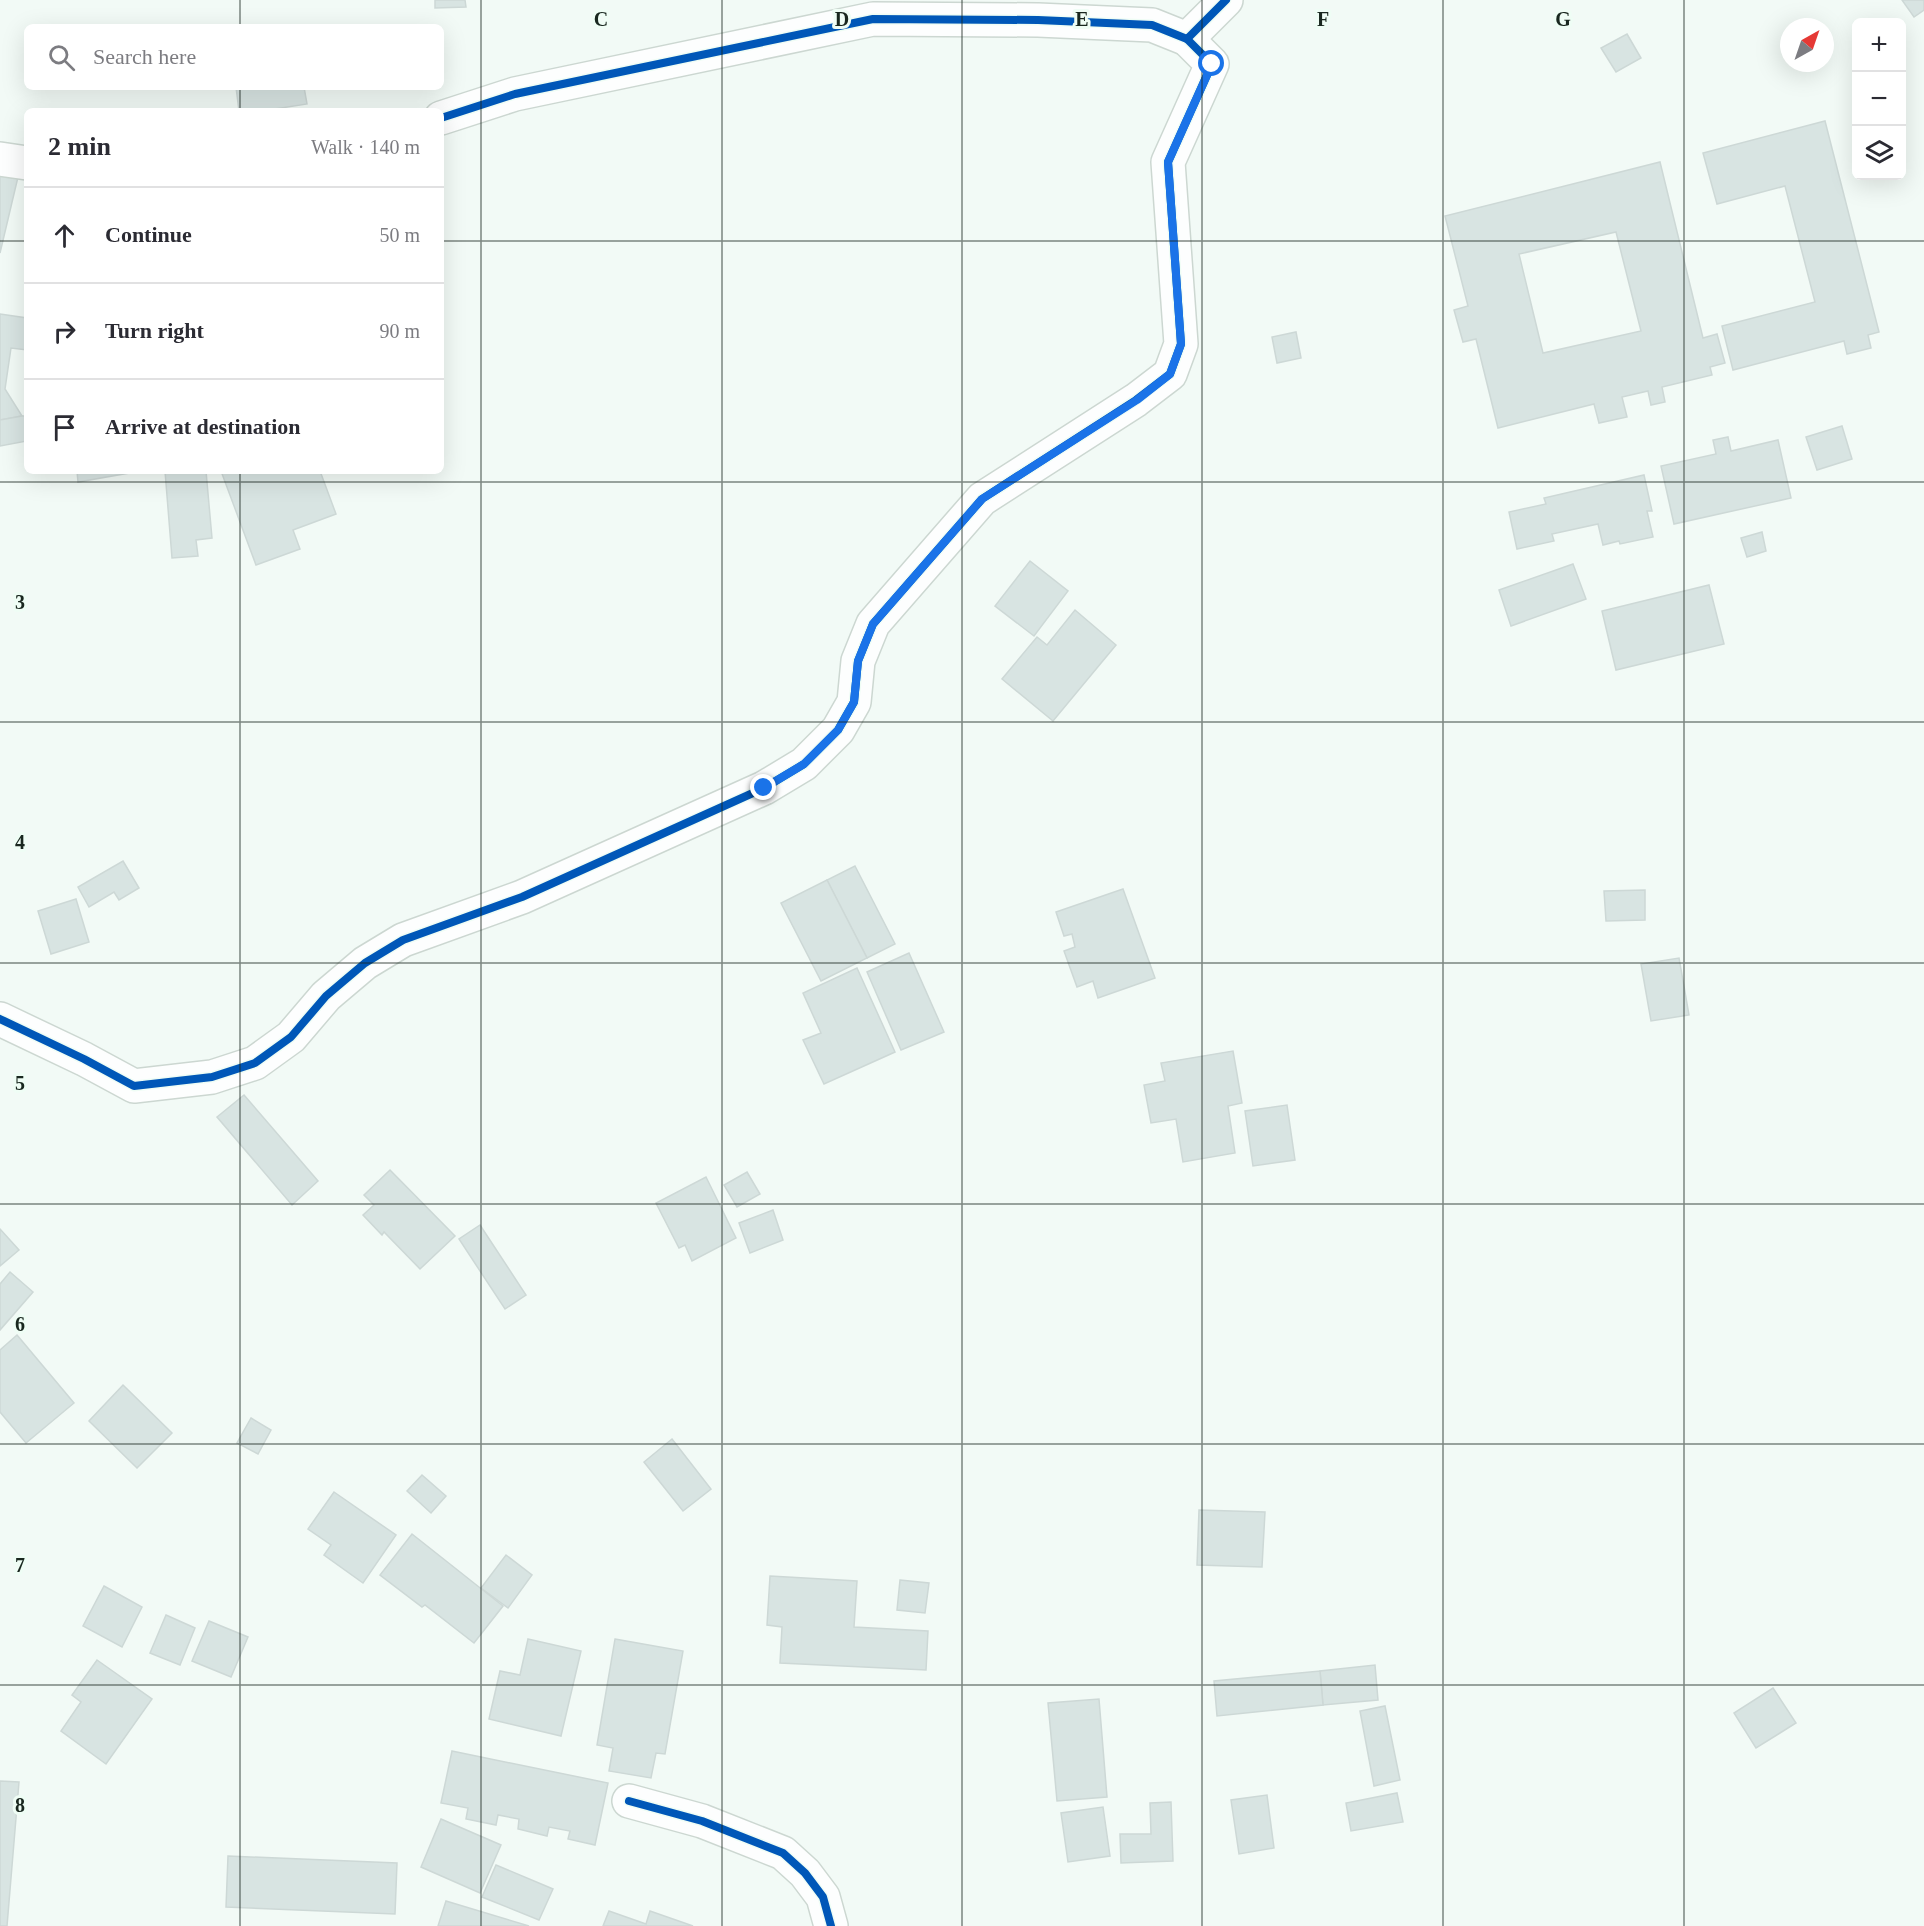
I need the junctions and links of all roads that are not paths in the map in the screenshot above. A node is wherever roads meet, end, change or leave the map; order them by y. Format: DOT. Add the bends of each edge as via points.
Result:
graph roads {
  1 [pos="1226,0"];
  2 [pos="1187,39"];
  3 [pos="444,117"];
  4 [pos="0,159"];
  5 [pos="24,163"];
  6 [pos="0,1020"];
  7 [pos="629,1801"];
  8 [pos="831,1926"];
  1 -- 2 [label="street"];
  2 -- 3 [label="street" via="1152,25 873,19 515,94"];
  2 -- 6 [label="street" via="1212,64 1168,162 1181,344 1170,374 1137,400 982,499 873,624 858,661 854,702 838,730 804,764 764,788 522,897 403,940 365,963 326,996 291,1037 255,1063 212,1077 134,1086"];
  4 -- 5 [label="street"];
  7 -- 8 [label="street" via="702,1821 783,1853 823,1897"];
}
